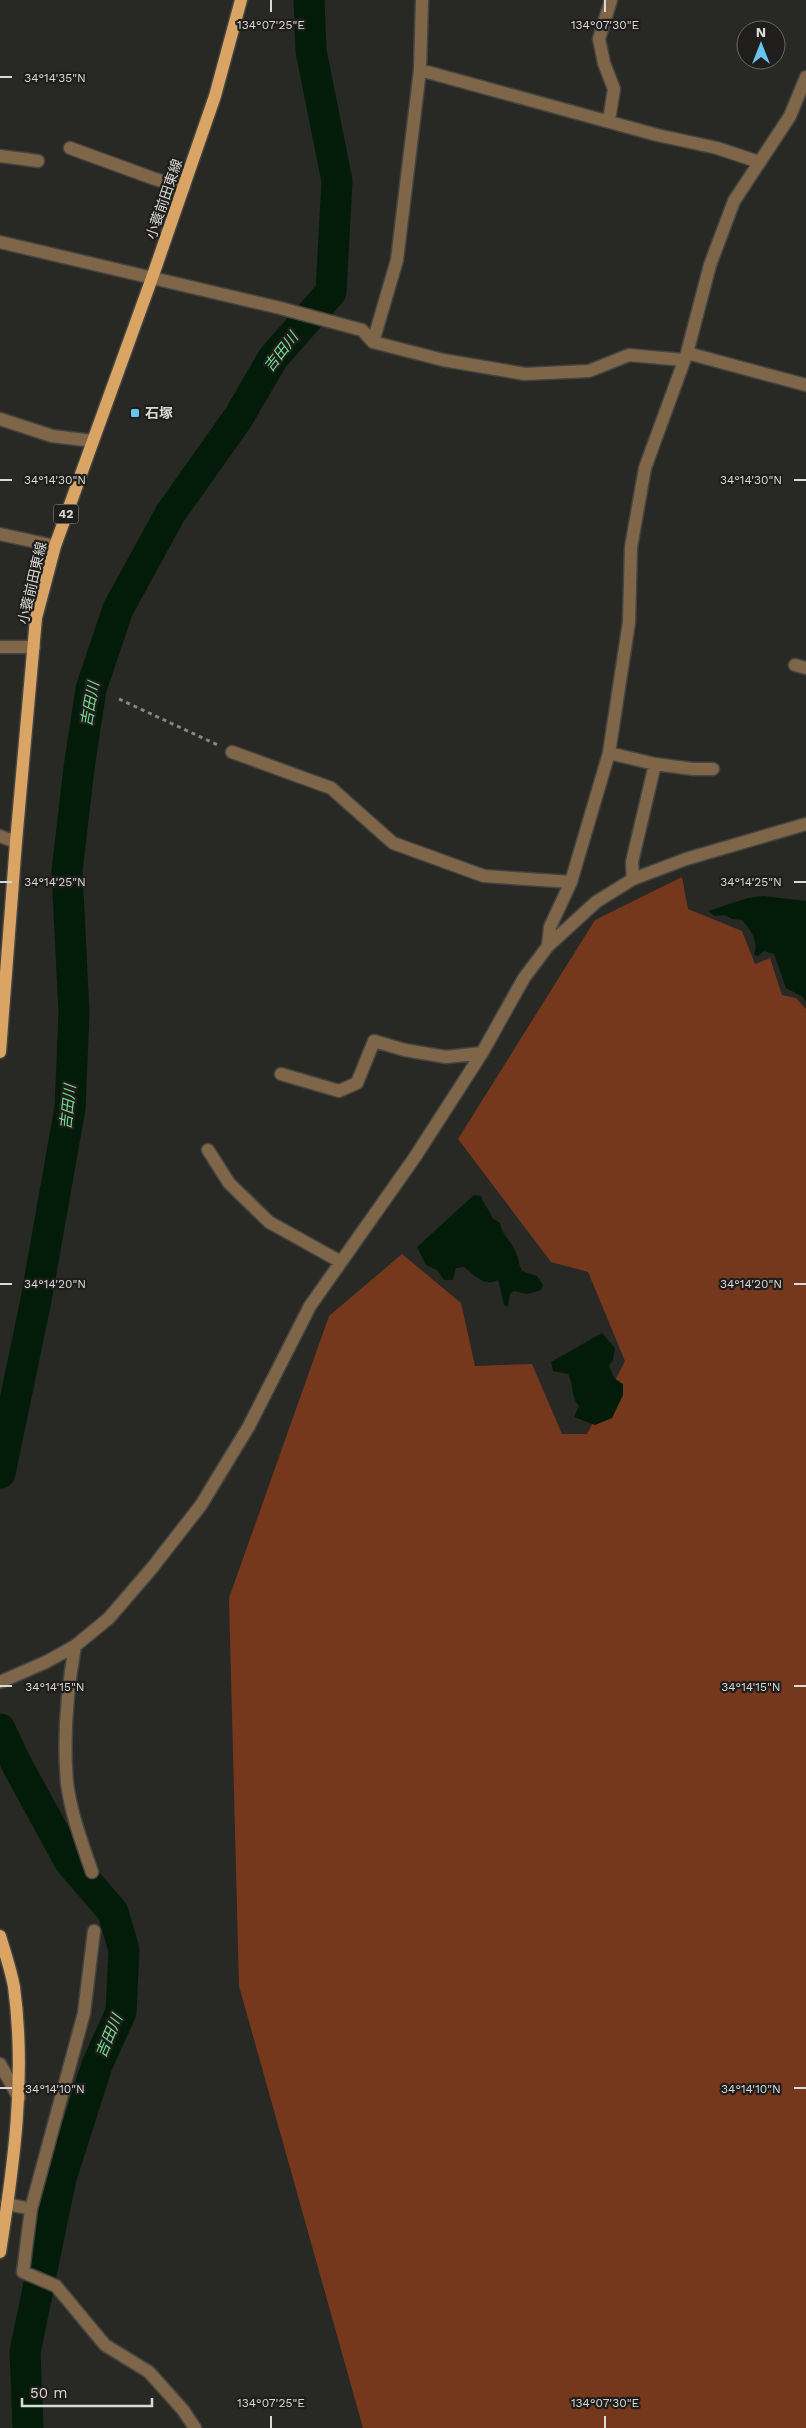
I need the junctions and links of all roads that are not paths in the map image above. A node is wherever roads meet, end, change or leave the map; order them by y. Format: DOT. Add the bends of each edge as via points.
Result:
graph roads {
  1 [pos="241,0"];
  2 [pos="422,0"];
  3 [pos="611,0"];
  4 [pos="420,70"];
  5 [pos="806,77"];
  6 [pos="609,120"];
  7 [pos="70,148"];
  8 [pos="0,156"];
  9 [pos="38,161"];
  10 [pos="759,162"];
  11 [pos="184,187"];
  12 [pos="0,242"];
  13 [pos="152,278"];
  14 [pos="372,342"];
  15 [pos="685,356"];
  16 [pos="806,385"];
  17 [pos="0,419"];
  18 [pos="93,441"];
  19 [pos="0,534"];
  20 [pos="55,546"];
  21 [pos="0,647"];
  22 [pos="34,647"];
  23 [pos="232,752"];
  24 [pos="609,753"];
  25 [pos="655,764"];
  26 [pos="713,769"];
  27 [pos="806,824"];
  28 [pos="0,836"];
  29 [pos="16,842"];
  30 [pos="633,879"];
  31 [pos="571,882"];
  32 [pos="6,921"];
  33 [pos="548,946"];
  34 [pos="0,1052"];
  35 [pos="482,1053"];
  36 [pos="281,1074"];
  37 [pos="208,1150"];
  38 [pos="341,1262"];
  39 [pos="75,1646"];
  40 [pos="0,1682"];
  41 [pos="92,1872"];
  42 [pos="94,1931"];
  43 [pos="0,1936"];
  44 [pos="0,2064"];
  45 [pos="18,2098"];
  46 [pos="8,2204"];
  47 [pos="31,2209"];
  48 [pos="0,2252"];
  49 [pos="195,2428"];
  1 -- 11 [label="main road, 小蓑前田東線 / 42" via="215,96"];
  2 -- 4 [label="street"];
  3 -- 6 [label="street" via="599,39 614,89"];
  4 -- 6 [label="street"];
  4 -- 14 [label="street" via="397,260"];
  5 -- 10 [label="street" via="790,116"];
  6 -- 10 [label="street"];
  7 -- 11 [label="street"];
  8 -- 9 [label="street"];
  10 -- 15 [label="street" via="734,202 710,265"];
  11 -- 13 [label="main road, 小蓑前田東線 / 42"];
  12 -- 13 [label="street"];
  13 -- 14 [label="street" via="362,330"];
  13 -- 18 [label="main road, 小蓑前田東線 / 42"];
  14 -- 15 [label="street" via="443,360 525,374 588,371 629,355"];
  15 -- 16 [label="street"];
  15 -- 24 [label="street" via="645,468 631,547 629,622"];
  17 -- 18 [label="street" via="52,436"];
  18 -- 20 [label="main road, 小蓑前田東線 / 42"];
  19 -- 20 [label="street"];
  20 -- 22 [label="main road, 小蓑前田東線 / 42" via="36,618"];
  21 -- 22 [label="street"];
  22 -- 29 [label="main road, 小蓑前田東線 / 42"];
  23 -- 31 [label="street" via="331,788 392,844 484,876"];
  24 -- 25 [label="street"];
  24 -- 31 [label="street"];
  25 -- 26 [label="street"];
  25 -- 30 [label="street" via="632,862"];
  27 -- 30 [label="street" via="686,859"];
  28 -- 29 [label="street"];
  29 -- 32 [label="main road, 小蓑前田東線 / 42"];
  30 -- 33 [label="street" via="596,902"];
  31 -- 33 [label="street" via="550,927"];
  32 -- 34 [label="main road, 小蓑前田東線 / 42"];
  33 -- 35 [label="street" via="524,978"];
  35 -- 36 [label="street" via="446,1057 374,1041 357,1083 339,1091"];
  35 -- 38 [label="street" via="415,1157"];
  37 -- 38 [label="street" via="229,1183 269,1222"];
  38 -- 39 [label="street" via="310,1306 249,1426 201,1505 109,1618"];
  39 -- 40 [label="street"];
  39 -- 41 [label="street" via="66,1715 67,1783"];
  42 -- 47 [label="street" via="84,2013"];
  43 -- 45 [label="main road" via="14,1986 19,2041"];
  44 -- 45 [label="street"];
  45 -- 46 [label="main road"];
  46 -- 47 [label="street"];
  46 -- 48 [label="main road"];
  47 -- 49 [label="street" via="23,2272 56,2286 105,2345 149,2372"];
}
